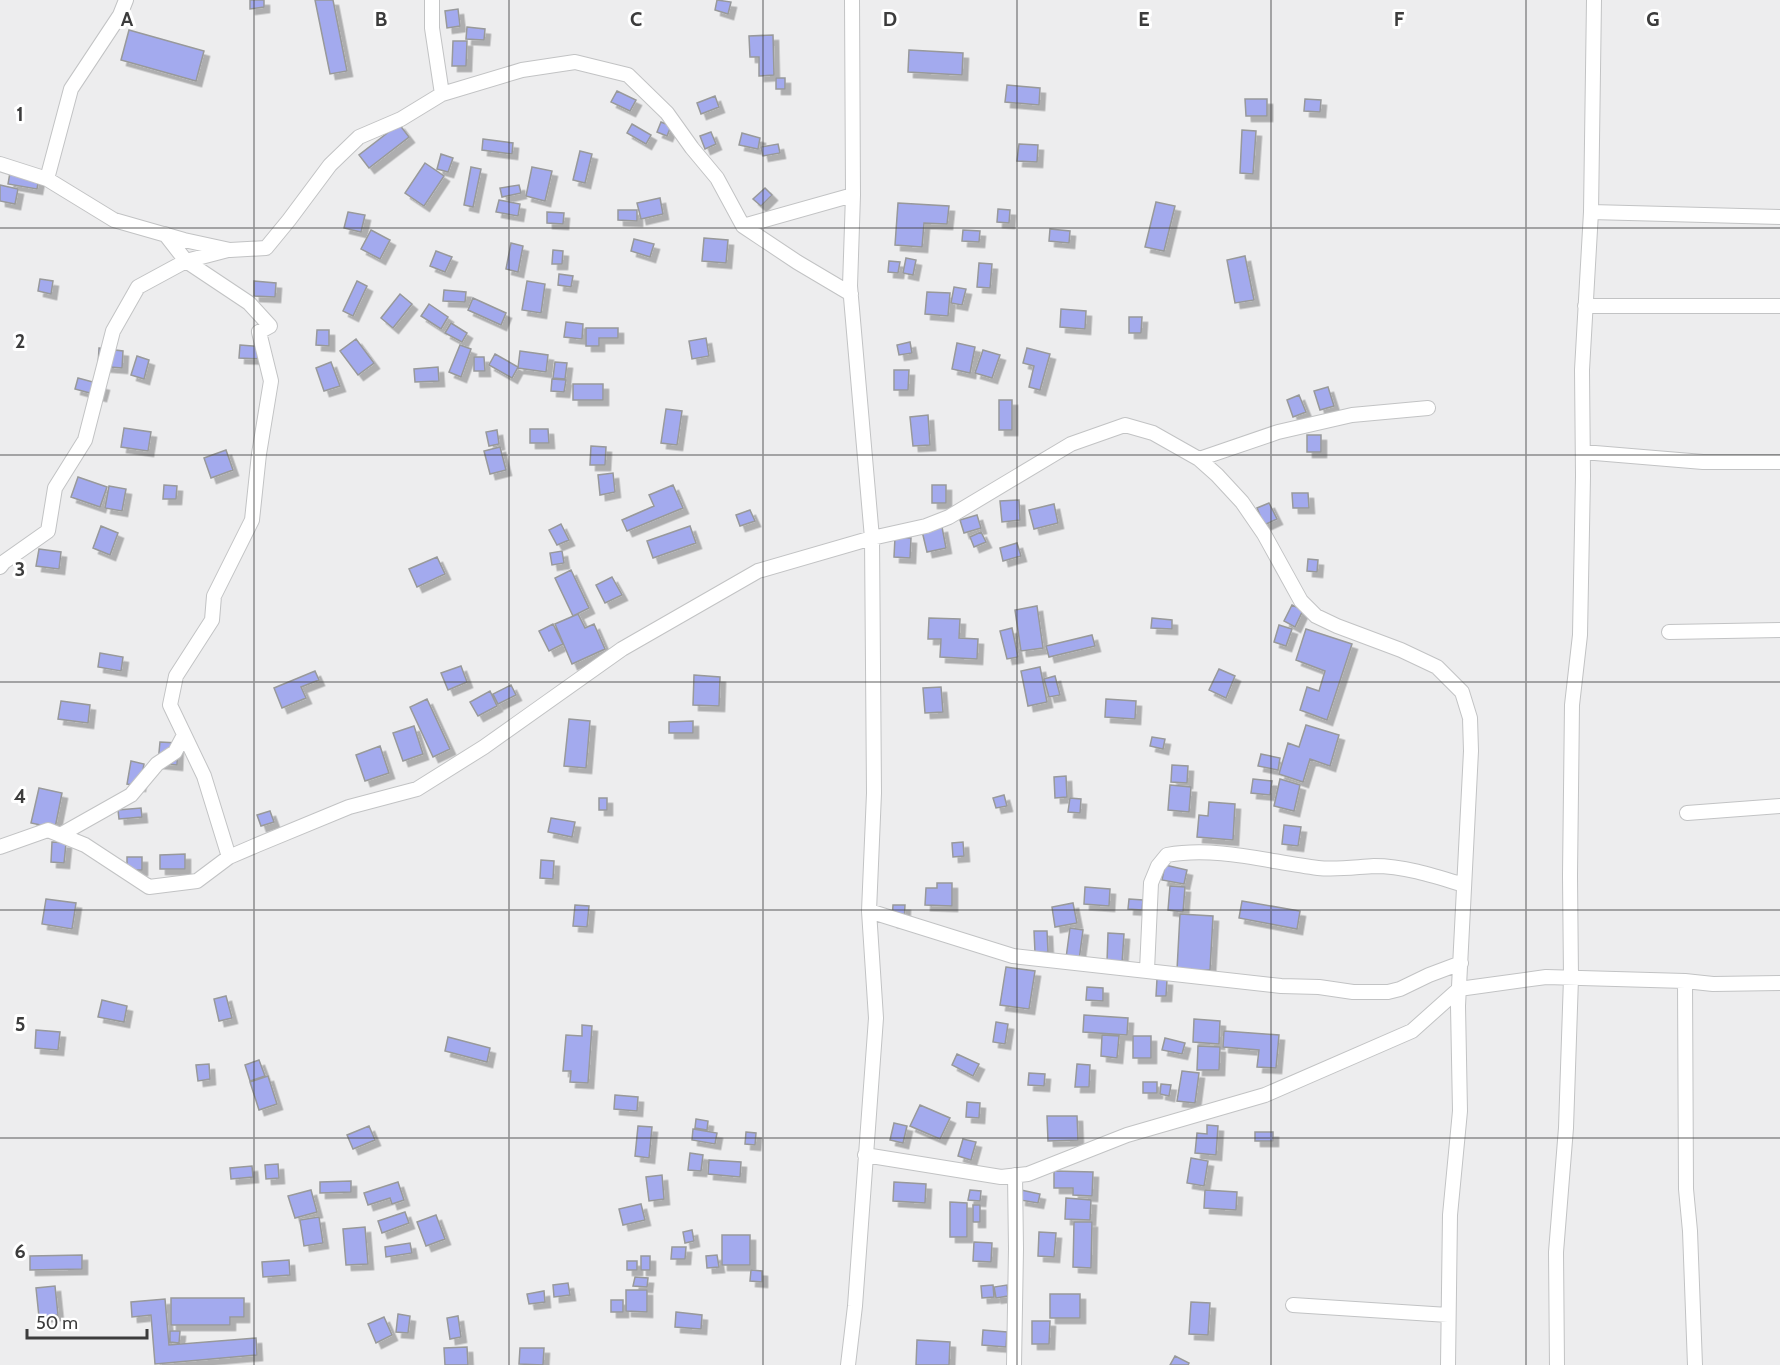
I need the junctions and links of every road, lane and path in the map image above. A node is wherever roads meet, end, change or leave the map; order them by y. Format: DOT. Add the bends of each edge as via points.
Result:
graph roads {
  1 [pos="126,0"];
  2 [pos="432,0"];
  3 [pos="852,0"];
  4 [pos="1594,0"];
  5 [pos="441,94"];
  6 [pos="0,164"];
  7 [pos="47,179"];
  8 [pos="854,195"];
  9 [pos="1591,212"];
  10 [pos="1780,217"];
  11 [pos="743,226"];
  12 [pos="165,234"];
  13 [pos="230,250"];
  14 [pos="186,261"];
  15 [pos="850,294"];
  16 [pos="1584,306"];
  17 [pos="1780,306"];
  18 [pos="1428,408"];
  19 [pos="1583,452"];
  20 [pos="1199,459"];
  21 [pos="1780,462"];
  22 [pos="872,538"];
  23 [pos="0,567"];
  24 [pos="1780,630"];
  25 [pos="1669,632"];
  26 [pos="184,735"];
  27 [pos="1780,806"];
  28 [pos="1687,813"];
  29 [pos="60,835"];
  30 [pos="0,847"];
  31 [pos="229,857"];
  32 [pos="1464,885"];
  33 [pos="869,911"];
  34 [pos="1461,963"];
  35 [pos="1147,970"];
  36 [pos="1571,978"];
  37 [pos="1685,981"];
  38 [pos="1780,983"];
  39 [pos="1459,989"];
  40 [pos="865,1155"];
  41 [pos="1015,1175"];
  42 [pos="1293,1305"];
  43 [pos="1448,1315"];
  44 [pos="848,1365"];
  45 [pos="1014,1365"];
  46 [pos="1448,1365"];
  47 [pos="1557,1365"];
  48 [pos="1695,1365"];
  1 -- 7 [label="street" via="71,89"];
  2 -- 5 [label="street"];
  3 -- 8 [label="street"];
  4 -- 9 [label="street"];
  5 -- 11 [label="street" via="522,70 574,62 628,75 667,113 717,178"];
  5 -- 13 [label="street" via="401,119 359,137 330,165 266,248"];
  6 -- 7 [label="street"];
  7 -- 12 [label="street" via="114,220"];
  8 -- 11 [label="street"];
  8 -- 15 [label="street"];
  9 -- 10 [label="street"];
  9 -- 16 [label="street"];
  11 -- 15 [label="street"];
  12 -- 13 [label="street"];
  12 -- 14 [label="street"];
  13 -- 14 [label="street"];
  14 -- 23 [label="street" via="138,287 113,331 85,440 55,488 48,531"];
  14 -- 26 [label="street" via="249,303 270,326 259,332 271,381 252,520 214,596 212,620 176,676 170,705"];
  15 -- 22 [label="street"];
  16 -- 17 [label="street"];
  16 -- 19 [label="street"];
  18 -- 20 [label="street" via="1352,415 1278,432"];
  19 -- 21 [label="street" via="1703,462"];
  19 -- 36 [label="street" via="1580,635 1572,705"];
  20 -- 22 [label="street" via="1153,433 1125,425 1071,444 949,517"];
  20 -- 32 [label="street" via="1242,502 1301,601 1316,616 1437,667 1462,692 1470,718 1471,751"];
  22 -- 31 [label="street" via="758,571 622,649 484,747 417,789 349,807"];
  22 -- 33 [label="street" via="874,793"];
  24 -- 25 [label="street"];
  26 -- 29 [label="street" via="175,752 157,764 131,795"];
  26 -- 31 [label="street" via="204,776"];
  27 -- 28 [label="street"];
  29 -- 30 [label="street" via="48,830"];
  29 -- 31 [label="street" via="85,845 149,887 197,881"];
  32 -- 34 [label="street"];
  32 -- 35 [label="street" via="1424,872 1376,866 1326,869 1250,857 1184,852 1167,855 1151,883"];
  33 -- 35 [label="street" via="1013,956"];
  33 -- 40 [label="street" via="876,1018"];
  34 -- 35 [label="street" via="1388,992 1281,986"];
  34 -- 39 [label="street"];
  36 -- 37 [label="street"];
  36 -- 39 [label="street" via="1546,977"];
  36 -- 47 [label="street" via="1566,1128 1556,1252"];
  37 -- 38 [label="street"];
  37 -- 48 [label="street" via="1686,1189"];
  39 -- 41 [label="street" via="1412,1031 1265,1095 1126,1135 1028,1174"];
  39 -- 43 [label="street" via="1460,1122 1450,1215"];
  40 -- 41 [label="street" via="1001,1177"];
  40 -- 44 [label="street"];
  41 -- 45 [label="street"];
  42 -- 43 [label="street"];
  43 -- 46 [label="street"];
}
